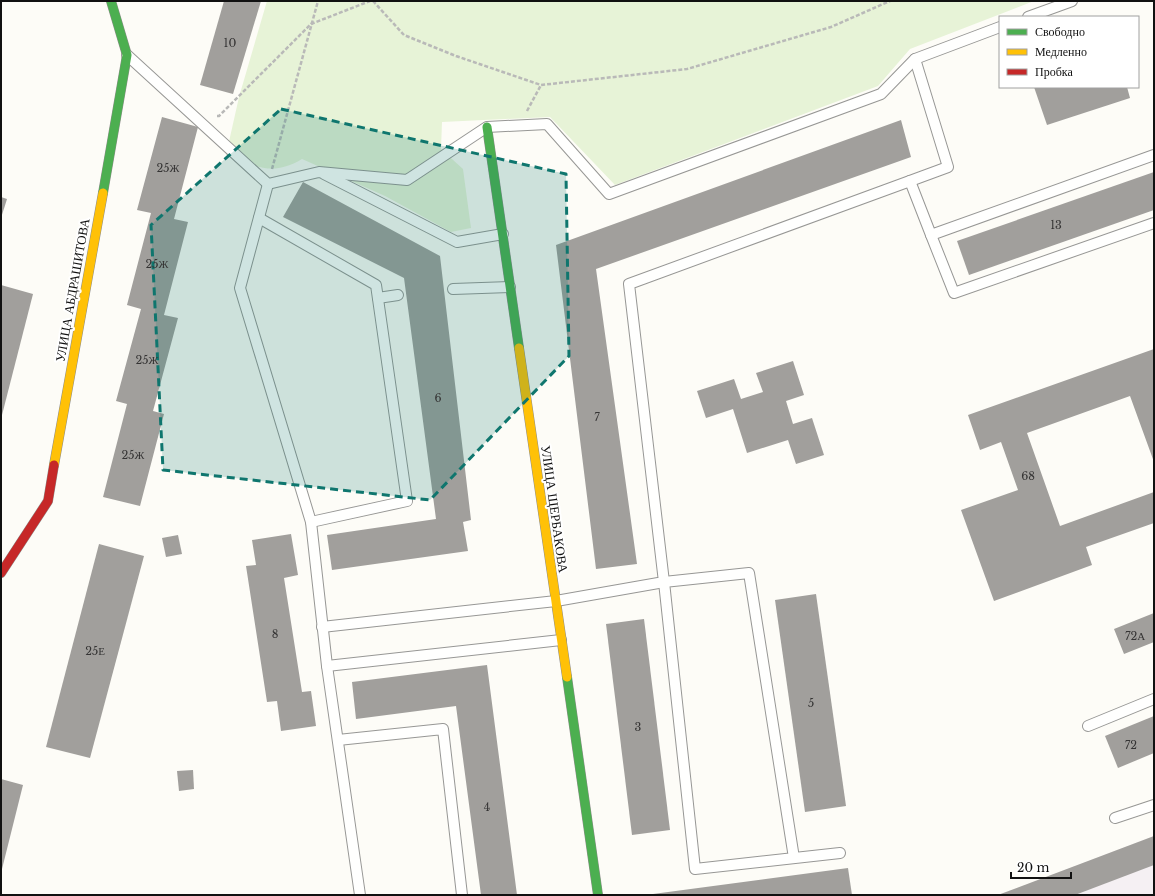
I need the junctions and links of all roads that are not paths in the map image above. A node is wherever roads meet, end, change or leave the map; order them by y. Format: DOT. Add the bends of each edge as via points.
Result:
graph roads {
  1 [pos="111,1"];
  2 [pos="1072,1"];
  3 [pos="1031,16"];
  4 [pos="999,27"];
  5 [pos="127,55"];
  6 [pos="915,58"];
  7 [pos="487,127"];
  8 [pos="1154,155"];
  9 [pos="319,172"];
  10 [pos="910,181"];
  11 [pos="268,184"];
  12 [pos="259,218"];
  13 [pos="1154,223"];
  14 [pos="503,234"];
  15 [pos="931,235"];
  16 [pos="510,287"];
  17 [pos="453,289"];
  18 [pos="398,295"];
  19 [pos="378,298"];
  20 [pos="311,522"];
  21 [pos="1,573"];
  22 [pos="664,582"];
  23 [pos="556,601"];
  24 [pos="322,627"];
  25 [pos="561,640"];
  26 [pos="327,666"];
  27 [pos="1154,699"];
  28 [pos="1088,726"];
  29 [pos="338,740"];
  30 [pos="1154,804"];
  31 [pos="1115,818"];
  32 [pos="840,853"];
  33 [pos="794,858"];
  34 [pos="360,895"];
  35 [pos="462,895"];
  36 [pos="598,895"];
  1 -- 5 [label="street, УЛИЦА АБДРАШИТОВА"];
  2 -- 3 [label="lane"];
  4 -- 6 [label="lane"];
  5 -- 11 [label="lane"];
  5 -- 21 [label="street, УЛИЦА АБДРАШИТОВА" via="48,501"];
  6 -- 7 [label="lane" via="881,94 609,194 547,124"];
  6 -- 10 [label="lane" via="948,167"];
  7 -- 9 [label="lane" via="407,180"];
  7 -- 14 [label="street, УЛИЦА ЩЕРБАКОВА"];
  8 -- 15 [label="lane"];
  9 -- 11 [label="lane"];
  9 -- 14 [label="lane" via="457,242"];
  10 -- 15 [label="lane"];
  10 -- 22 [label="lane" via="629,284"];
  11 -- 12 [label="lane"];
  12 -- 19 [label="lane" via="376,285"];
  12 -- 20 [label="lane" via="240,288"];
  13 -- 15 [label="lane" via="954,293"];
  14 -- 16 [label="street, УЛИЦА ЩЕРБАКОВА"];
  16 -- 17 [label="lane"];
  16 -- 23 [label="street, УЛИЦА ЩЕРБАКОВА"];
  18 -- 19 [label="lane"];
  19 -- 20 [label="lane" via="407,502"];
  20 -- 24 [label="lane"];
  22 -- 23 [label="lane"];
  22 -- 33 [label="lane" via="749,573"];
  22 -- 33 [label="lane" via="695,868"];
  23 -- 24 [label="lane"];
  23 -- 25 [label="street, УЛИЦА ЩЕРБАКОВА"];
  24 -- 26 [label="lane"];
  25 -- 26 [label="lane"];
  25 -- 36 [label="street, УЛИЦА ЩЕРБАКОВА"];
  26 -- 29 [label="lane"];
  27 -- 28 [label="lane"];
  29 -- 34 [label="lane"];
  29 -- 35 [label="lane" via="443,729"];
  30 -- 31 [label="lane"];
  32 -- 33 [label="lane"];
}
